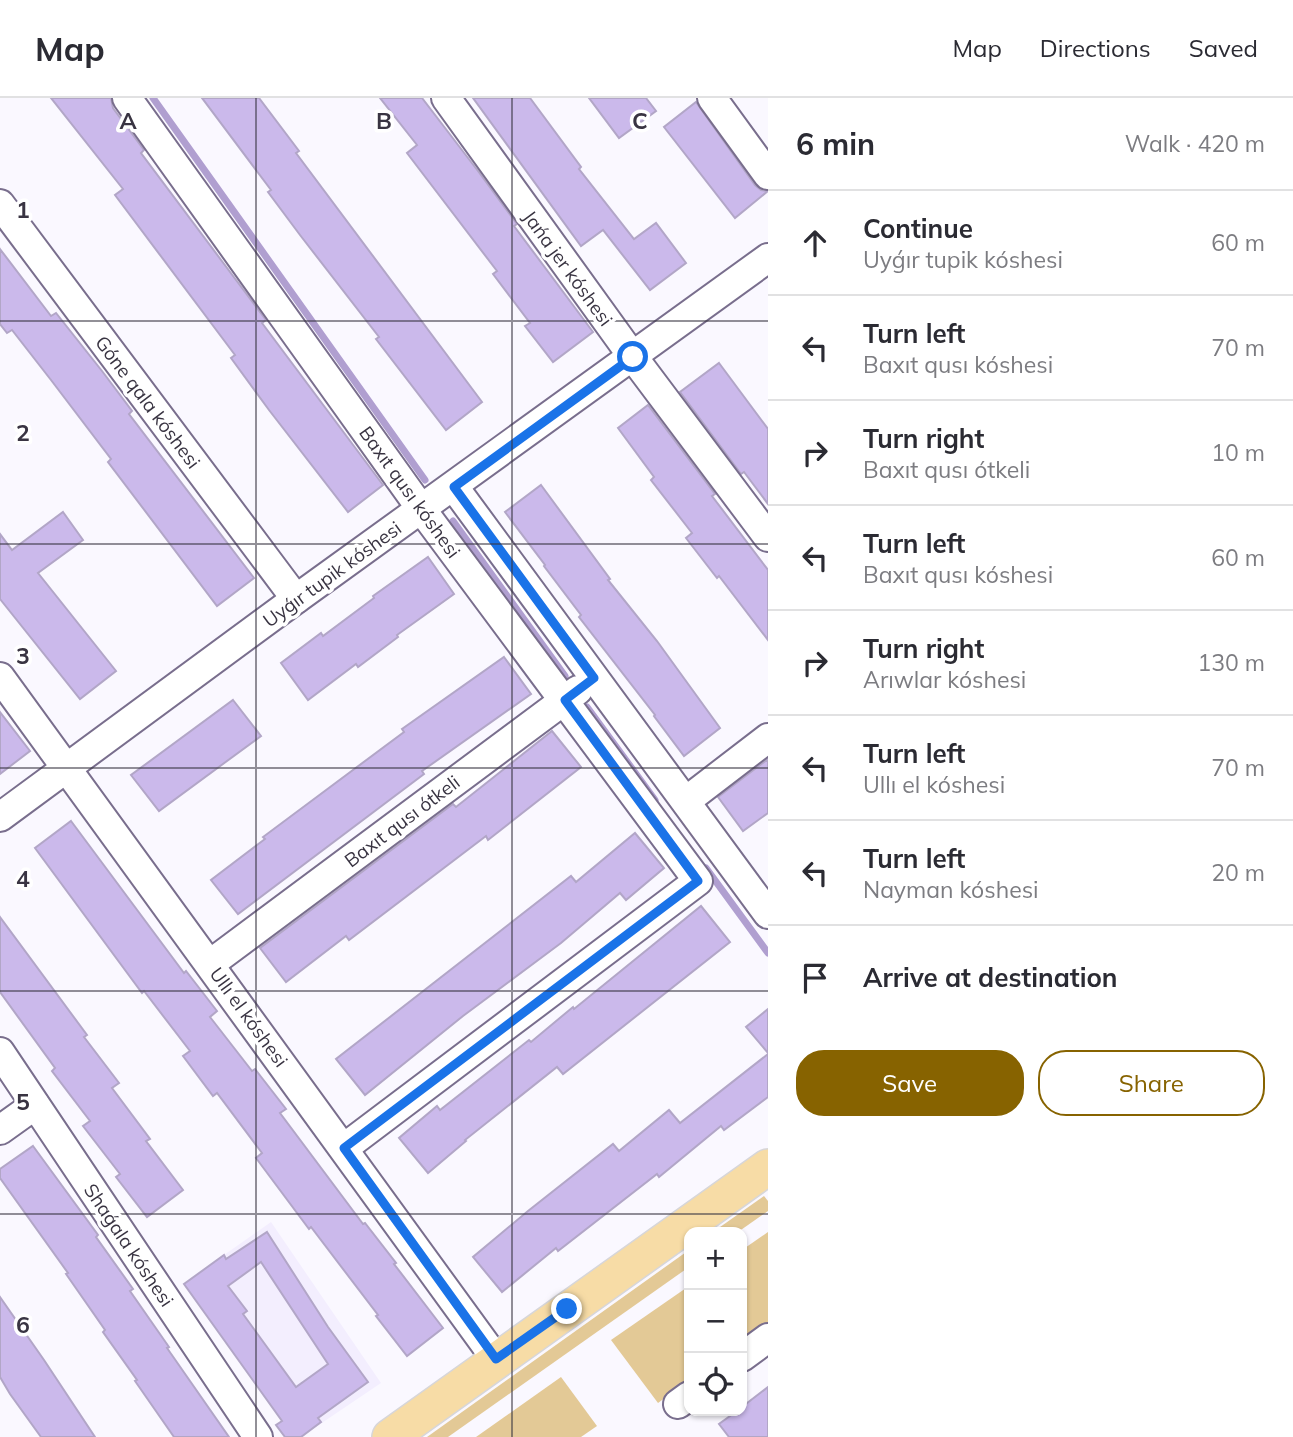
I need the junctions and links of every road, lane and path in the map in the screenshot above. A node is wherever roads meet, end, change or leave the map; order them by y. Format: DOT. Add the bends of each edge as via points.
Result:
graph roads {
  1 [pos="127,98"];
  2 [pos="446,98"];
  3 [pos="712,98"];
  4 [pos="768,174"];
  5 [pos="0,204"];
  6 [pos="768,258"];
  7 [pos="633,357"];
  8 [pos="454,487"];
  9 [pos="422,510"];
  10 [pos="768,537"];
  11 [pos="296,599"];
  12 [pos="0,677"];
  13 [pos="594,678"];
  14 [pos="565,700"];
  15 [pos="768,738"];
  16 [pos="67,769"];
  17 [pos="686,801"];
  18 [pos="0,817"];
  19 [pos="768,914"];
  20 [pos="210,964"];
  21 [pos="0,1052"];
  22 [pos="35,1105"];
  23 [pos="0,1130"];
  24 [pos="344,1148"];
  25 [pos="767,1168"];
  26 [pos="768,1338"];
  27 [pos="747,1353"];
  28 [pos="496,1359"];
  29 [pos="258,1437"];
  30 [pos="390,1437"];
  1 -- 9 [label="street, Baxıt qusı kóshesi"];
  2 -- 7 [label="street, Jańa jer kóshesi"];
  3 -- 4 [label="street"];
  5 -- 11 [label="street, Góne qala kóshesi"];
  6 -- 7 [label="street, Uyǵır tupik kóshesi"];
  7 -- 8 [label="street, Uyǵır tupik kóshesi"];
  7 -- 10 [label="street, Jańa jer kóshesi"];
  8 -- 9 [label="street, Uyǵır tupik kóshesi"];
  8 -- 13 [label="street, Baxıt qusı kóshesi"];
  9 -- 11 [label="street, Uyǵır tupik kóshesi"];
  9 -- 14 [label="street, Baxıt qusı kóshesi"];
  11 -- 16 [label="street, Uyǵır tupik kóshesi"];
  12 -- 16 [label="street, Ullı el kóshesi"];
  13 -- 14 [label="street, Baxıt qusı ótkeli"];
  13 -- 17 [label="street, Baxıt qusı kóshesi"];
  14 -- 20 [label="street, Baxıt qusı ótkeli"];
  14 -- 24 [label="street, Baxıt qusı kóshesi" via="698,881"];
  15 -- 17 [label="street"];
  16 -- 18 [label="street, Uyǵır tupik kóshesi"];
  16 -- 20 [label="street, Ullı el kóshesi"];
  17 -- 19 [label="street, Baxıt qusı kóshesi"];
  20 -- 24 [label="street, Ullı el kóshesi"];
  21 -- 22 [label="street, Shaǵala kóshesi"];
  22 -- 23 [label="street"];
  22 -- 29 [label="street, Shaǵala kóshesi"];
  24 -- 28 [label="street, Ullı el kóshesi"];
  25 -- 28 [label="main road"];
  26 -- 27 [label="street"];
  28 -- 30 [label="main road"];
}
